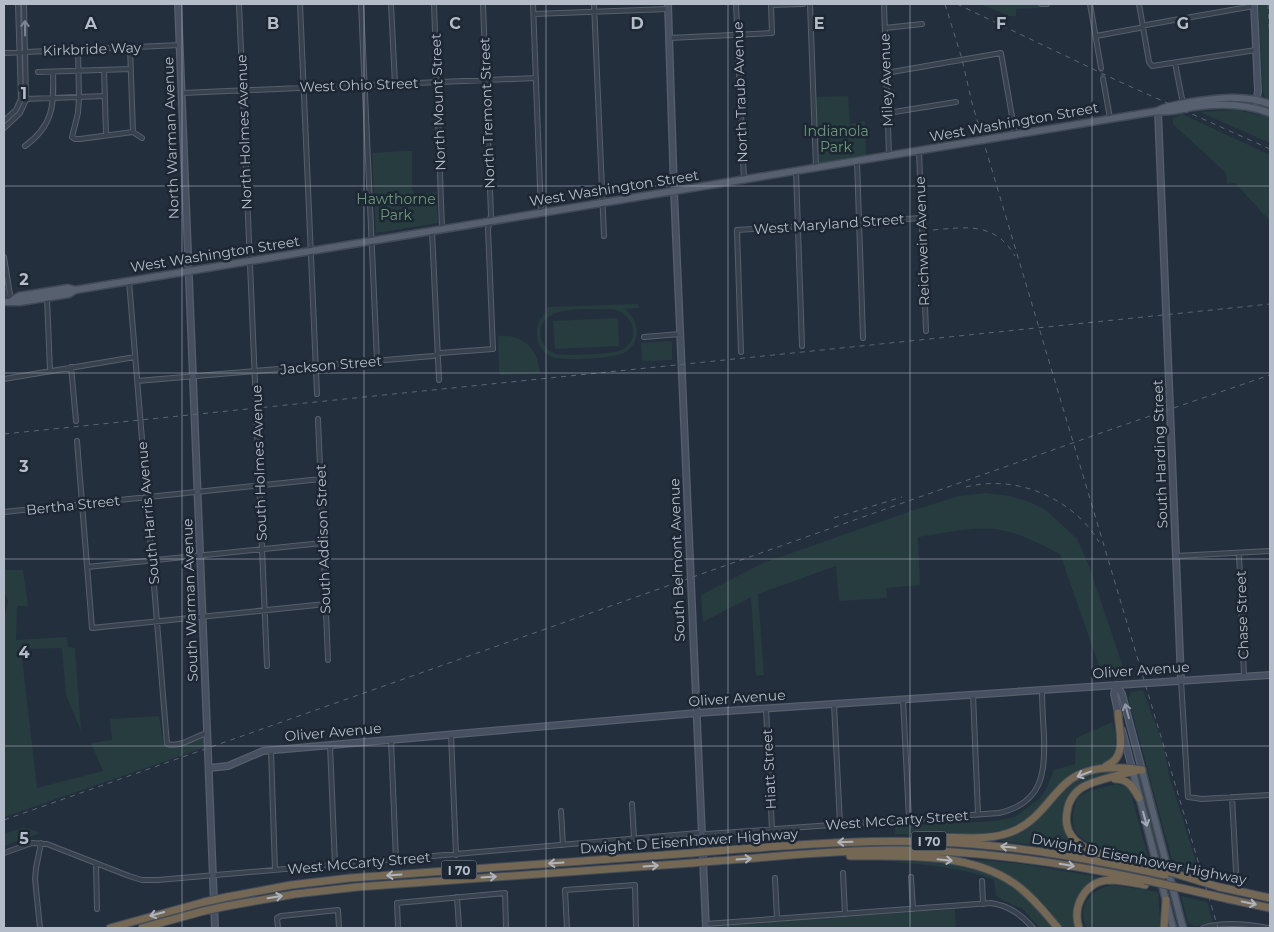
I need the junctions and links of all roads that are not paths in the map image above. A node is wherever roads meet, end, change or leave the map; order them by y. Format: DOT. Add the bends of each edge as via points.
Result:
graph roads {
  1 [pos="18,4"];
  2 [pos="24,4"];
  3 [pos="178,4"];
  4 [pos="239,4"];
  5 [pos="300,4"];
  6 [pos="361,4"];
  7 [pos="391,4"];
  8 [pos="434,4"];
  9 [pos="483,4"];
  10 [pos="533,4"];
  11 [pos="594,4"];
  12 [pos="736,4"];
  13 [pos="771,4"];
  14 [pos="802,4"];
  15 [pos="810,4"];
  16 [pos="884,4"];
  17 [pos="1042,4"];
  18 [pos="1047,4"];
  19 [pos="1090,4"];
  20 [pos="1139,4"];
  21 [pos="1254,5"];
  22 [pos="668,6"];
  23 [pos="595,11"];
  24 [pos="534,14"];
  25 [pos="922,24"];
  26 [pos="1142,26"];
  27 [pos="884,28"];
  28 [pos="738,34"];
  29 [pos="1096,36"];
  30 [pos="669,38"];
  31 [pos="180,45"];
  32 [pos="130,47"];
  33 [pos="78,49"];
  34 [pos="1256,50"];
  35 [pos="20,52"];
  36 [pos="25,52"];
  37 [pos="4,53"];
  38 [pos="1175,63"];
  39 [pos="1101,68"];
  40 [pos="130,69"];
  41 [pos="104,70"];
  42 [pos="79,71"];
  43 [pos="38,72"];
  44 [pos="53,72"];
  45 [pos="886,73"];
  46 [pos="536,78"];
  47 [pos="486,80"];
  48 [pos="1103,80"];
  49 [pos="437,82"];
  50 [pos="395,84"];
  51 [pos="364,85"];
  52 [pos="303,88"];
  53 [pos="242,90"];
  54 [pos="182,93"];
  55 [pos="105,96"];
  56 [pos="79,97"];
  57 [pos="54,98"];
  58 [pos="21,99"];
  59 [pos="26,100"];
  60 [pos="1256,100"];
  61 [pos="956,102"];
  62 [pos="1183,104"];
  63 [pos="1270,104"];
  64 [pos="1255,108"];
  65 [pos="1158,111"];
  66 [pos="888,113"];
  67 [pos="1270,114"];
  68 [pos="1110,118"];
  69 [pos="4,121"];
  70 [pos="4,128"];
  71 [pos="133,132"];
  72 [pos="1015,134"];
  73 [pos="106,136"];
  74 [pos="142,138"];
  75 [pos="25,146"];
  76 [pos="919,150"];
  77 [pos="889,156"];
  78 [pos="857,161"];
  79 [pos="816,168"];
  80 [pos="796,171"];
  81 [pos="744,180"];
  82 [pos="674,191"];
  83 [pos="602,203"];
  84 [pos="541,213"];
  85 [pos="921,218"];
  86 [pos="490,222"];
  87 [pos="859,222"];
  88 [pos="798,226"];
  89 [pos="442,229"];
  90 [pos="432,231"];
  91 [pos="604,236"];
  92 [pos="371,241"];
  93 [pos="310,251"];
  94 [pos="4,256"];
  95 [pos="250,261"];
  96 [pos="189,271"];
  97 [pos="129,281"];
  98 [pos="4,286"];
  99 [pos="75,290"];
  100 [pos="47,298"];
  101 [pos="7,302"];
  102 [pos="926,331"];
  103 [pos="680,334"];
  104 [pos="644,337"];
  105 [pos="863,338"];
  106 [pos="802,346"];
  107 [pos="493,349"];
  108 [pos="741,352"];
  109 [pos="437,354"];
  110 [pos="135,356"];
  111 [pos="377,361"];
  112 [pos="316,366"];
  113 [pos="71,368"];
  114 [pos="50,371"];
  115 [pos="255,371"];
  116 [pos="194,376"];
  117 [pos="4,379"];
  118 [pos="438,380"];
  119 [pos="137,381"];
  120 [pos="317,394"];
  121 [pos="318,419"];
  122 [pos="76,421"];
  123 [pos="77,441"];
  124 [pos="320,479"];
  125 [pos="260,485"];
  126 [pos="199,491"];
  127 [pos="147,497"];
  128 [pos="82,504"];
  129 [pos="4,512"];
  130 [pos="323,543"];
  131 [pos="262,549"];
  132 [pos="1270,551"];
  133 [pos="1239,553"];
  134 [pos="201,556"];
  135 [pos="1176,556"];
  136 [pos="152,561"];
  137 [pos="87,567"];
  138 [pos="326,604"];
  139 [pos="265,611"];
  140 [pos="204,617"];
  141 [pos="156,622"];
  142 [pos="328,660"];
  143 [pos="267,666"];
  144 [pos="1270,675"];
  145 [pos="1244,676"];
  146 [pos="1181,680"];
  147 [pos="1116,684"];
  148 [pos="1042,689"];
  149 [pos="973,694"];
  150 [pos="903,699"];
  151 [pos="834,704"];
  152 [pos="766,708"];
  153 [pos="697,713"];
  154 [pos="1118,713"];
  155 [pos="208,734"];
  156 [pos="451,734"];
  157 [pos="391,740"];
  158 [pos="330,745"];
  159 [pos="271,750"];
  160 [pos="210,768"];
  161 [pos="1101,768"];
  162 [pos="1132,770"];
  163 [pos="1142,770"];
  164 [pos="1110,779"];
  165 [pos="1270,795"];
  166 [pos="1232,797"];
  167 [pos="1139,798"];
  168 [pos="632,804"];
  169 [pos="561,811"];
  170 [pos="978,814"];
  171 [pos="908,819"];
  172 [pos="840,824"];
  173 [pos="772,829"];
  174 [pos="703,834"];
  175 [pos="634,839"];
  176 [pos="871,841"];
  177 [pos="41,843"];
  178 [pos="563,845"];
  179 [pos="4,853"];
  180 [pos="456,855"];
  181 [pos="774,857"];
  182 [pos="396,860"];
  183 [pos="96,864"];
  184 [pos="335,865"];
  185 [pos="1141,866"];
  186 [pos="275,870"];
  187 [pos="1236,871"];
  188 [pos="843,873"];
  189 [pos="214,876"];
  190 [pos="911,877"];
  191 [pos="775,878"];
  192 [pos="982,880"];
  193 [pos="1145,882"];
  194 [pos="457,897"];
  195 [pos="1270,898"];
  196 [pos="1166,900"];
  197 [pos="983,904"];
  198 [pos="1270,908"];
  199 [pos="913,909"];
  200 [pos="97,910"];
  201 [pos="845,914"];
  202 [pos="777,919"];
  203 [pos="706,926"];
  204 [pos="40,928"];
  205 [pos="110,928"];
  206 [pos="142,928"];
  207 [pos="215,928"];
  208 [pos="278,928"];
  209 [pos="339,928"];
  210 [pos="398,928"];
  211 [pos="459,928"];
  212 [pos="506,928"];
  213 [pos="567,928"];
  214 [pos="636,928"];
  215 [pos="1032,928"];
  216 [pos="1058,928"];
  217 [pos="1079,928"];
  218 [pos="1164,928"];
  219 [pos="1173,928"];
  220 [pos="1183,928"];
  221 [pos="1204,928"];
  222 [pos="1268,928"];
  1 -- 35 [label="street"];
  36 -- 2 [label="street, one-way"];
  3 -- 31 [label="street, North Warman Avenue"];
  4 -- 53 [label="street, North Holmes Avenue"];
  5 -- 52 [label="street"];
  6 -- 51 [label="street"];
  7 -- 50 [label="street"];
  8 -- 49 [label="street, North Mount Street"];
  9 -- 47 [label="street, North Tremont Street"];
  10 -- 24 [label="street"];
  11 -- 23 [label="street"];
  12 -- 28 [label="street, North Traub Avenue"];
  13 -- 14 [label="street"];
  13 -- 28 [label="street" via="772,33"];
  15 -- 79 [label="street"];
  16 -- 27 [label="street, Miley Avenue"];
  17 -- 18 [label="street"];
  19 -- 29 [label="street"];
  20 -- 26 [label="street"];
  21 -- 26 [label="street"];
  21 -- 34 [label="street"];
  22 -- 23 [label="street"];
  22 -- 30 [label="street, South Belmont Avenue"];
  23 -- 24 [label="street"];
  23 -- 83 [label="street"];
  24 -- 46 [label="street"];
  25 -- 27 [label="street"];
  26 -- 29 [label="street"];
  26 -- 38 [label="street" via="1152,66"];
  27 -- 45 [label="street, Miley Avenue"];
  28 -- 30 [label="street"];
  28 -- 81 [label="street, North Traub Avenue"];
  29 -- 39 [label="street"];
  30 -- 82 [label="street, South Belmont Avenue"];
  31 -- 32 [label="street, Kirkbride Way"];
  31 -- 54 [label="street, North Warman Avenue"];
  32 -- 33 [label="street, Kirkbride Way"];
  32 -- 40 [label="street"];
  33 -- 36 [label="street, Kirkbride Way"];
  33 -- 42 [label="street"];
  34 -- 38 [label="street"];
  34 -- 60 [label="street"];
  35 -- 36 [label="street, Kirkbride Way"];
  35 -- 37 [label="street, Kirkbride Way"];
  35 -- 58 [label="street"];
  36 -- 59 [label="street"];
  38 -- 62 [label="street"];
  40 -- 41 [label="street"];
  40 -- 71 [label="street"];
  41 -- 42 [label="street"];
  41 -- 55 [label="street"];
  42 -- 44 [label="street"];
  42 -- 56 [label="street"];
  43 -- 44 [label="street"];
  44 -- 57 [label="street"];
  45 -- 66 [label="street, Miley Avenue"];
  45 -- 72 [label="street" via="1001,53"];
  46 -- 47 [label="street, West Ohio Street"];
  46 -- 84 [label="street"];
  47 -- 49 [label="street, West Ohio Street"];
  47 -- 86 [label="street, North Tremont Street"];
  48 -- 68 [label="street"];
  49 -- 50 [label="street, West Ohio Street"];
  49 -- 89 [label="street, North Mount Street"];
  50 -- 51 [label="street, West Ohio Street"];
  51 -- 52 [label="street, West Ohio Street"];
  51 -- 92 [label="street"];
  52 -- 53 [label="street, West Ohio Street"];
  52 -- 93 [label="street"];
  53 -- 54 [label="street, West Ohio Street"];
  53 -- 95 [label="street, North Holmes Avenue"];
  54 -- 96 [label="street, North Warman Avenue"];
  55 -- 56 [label="street"];
  55 -- 73 [label="street"];
  56 -- 57 [label="street"];
  56 -- 73 [label="street" via="72,137"];
  57 -- 59 [label="street"];
  57 -- 75 [label="street" via="47,122"];
  58 -- 59 [label="street"];
  58 -- 69 [label="street" via="16,110"];
  59 -- 70 [label="street" via="20,113"];
  60 -- 62 [label="main road, West Washington Street" via="1228,97"];
  60 -- 63 [label="main road, West Washington Street"];
  60 -- 64 [label="street"];
  61 -- 66 [label="street"];
  62 -- 65 [label="main road, West Washington Street"];
  64 -- 65 [label="main road, West Washington Street" via="1224,104"];
  64 -- 67 [label="main road, West Washington Street"];
  65 -- 68 [label="main road, West Washington Street"];
  65 -- 135 [label="street, South Harding Street"];
  66 -- 77 [label="street, Miley Avenue"];
  68 -- 72 [label="main road, West Washington Street"];
  71 -- 73 [label="street"];
  71 -- 74 [label="street"];
  72 -- 76 [label="main road, West Washington Street"];
  76 -- 77 [label="main road, West Washington Street"];
  76 -- 85 [label="street, Reichwein Avenue"];
  77 -- 78 [label="main road, West Washington Street"];
  78 -- 79 [label="main road, West Washington Street"];
  78 -- 87 [label="street"];
  79 -- 80 [label="main road, West Washington Street"];
  80 -- 81 [label="main road, West Washington Street"];
  80 -- 88 [label="street"];
  81 -- 82 [label="main road, West Washington Street"];
  82 -- 83 [label="main road, West Washington Street"];
  82 -- 103 [label="street, South Belmont Avenue"];
  83 -- 84 [label="main road, West Washington Street"];
  83 -- 91 [label="street"];
  84 -- 86 [label="main road, West Washington Street"];
  85 -- 87 [label="street, West Maryland Street"];
  85 -- 102 [label="street, Reichwein Avenue"];
  86 -- 89 [label="main road, West Washington Street"];
  86 -- 107 [label="street, North Tremont Street"];
  87 -- 88 [label="street, West Maryland Street"];
  87 -- 105 [label="street"];
  88 -- 106 [label="street"];
  88 -- 108 [label="street, West Maryland Street" via="737,230"];
  89 -- 90 [label="main road, West Washington Street"];
  90 -- 92 [label="main road, West Washington Street"];
  90 -- 109 [label="street"];
  92 -- 93 [label="main road, West Washington Street"];
  92 -- 111 [label="street"];
  93 -- 95 [label="main road, West Washington Street"];
  93 -- 112 [label="street"];
  94 -- 101 [label="street"];
  95 -- 96 [label="main road, West Washington Street"];
  95 -- 115 [label="street, South Holmes Avenue"];
  96 -- 97 [label="main road, West Washington Street"];
  96 -- 116 [label="street, South Warman Avenue"];
  97 -- 99 [label="main road, West Washington Street"];
  97 -- 110 [label="street, South Harris Avenue"];
  98 -- 101 [label="street"];
  99 -- 100 [label="main road, West Washington Street"];
  99 -- 101 [label="main road, West Washington Street" via="68,288 19,296"];
  100 -- 101 [label="main road, West Washington Street"];
  100 -- 114 [label="street"];
  103 -- 104 [label="street"];
  103 -- 153 [label="street, South Belmont Avenue"];
  107 -- 109 [label="street, Jackson Street"];
  109 -- 111 [label="street, Jackson Street"];
  109 -- 118 [label="street"];
  110 -- 113 [label="street"];
  110 -- 119 [label="street, South Harris Avenue"];
  111 -- 112 [label="street, Jackson Street"];
  112 -- 115 [label="street, Jackson Street"];
  112 -- 120 [label="street"];
  113 -- 114 [label="street"];
  113 -- 122 [label="street"];
  114 -- 117 [label="street"];
  115 -- 116 [label="street, Jackson Street"];
  115 -- 125 [label="street, South Holmes Avenue"];
  116 -- 119 [label="street, Jackson Street"];
  116 -- 126 [label="street, South Warman Avenue"];
  119 -- 127 [label="street, South Harris Avenue"];
  121 -- 124 [label="street, South Addison Street"];
  123 -- 128 [label="street"];
  124 -- 125 [label="street, Bertha Street"];
  124 -- 130 [label="street, South Addison Street"];
  125 -- 126 [label="street, Bertha Street"];
  125 -- 131 [label="street, South Holmes Avenue"];
  126 -- 127 [label="street, Bertha Street"];
  126 -- 134 [label="street, South Warman Avenue"];
  127 -- 128 [label="street, Bertha Street"];
  127 -- 136 [label="street, South Harris Avenue"];
  128 -- 129 [label="street, Bertha Street"];
  128 -- 137 [label="street"];
  130 -- 131 [label="street"];
  130 -- 138 [label="street, South Addison Street"];
  131 -- 134 [label="street"];
  131 -- 139 [label="street, South Holmes Avenue"];
  132 -- 133 [label="street"];
  133 -- 135 [label="street"];
  133 -- 145 [label="street, Chase Street"];
  134 -- 136 [label="street"];
  134 -- 140 [label="street, South Warman Avenue"];
  135 -- 146 [label="street, South Harding Street"];
  136 -- 137 [label="street"];
  136 -- 141 [label="street, South Harris Avenue"];
  137 -- 141 [label="street" via="92,628"];
  138 -- 139 [label="street"];
  138 -- 142 [label="street, South Addison Street"];
  139 -- 140 [label="street"];
  139 -- 143 [label="street, South Holmes Avenue"];
  140 -- 141 [label="street"];
  140 -- 155 [label="street, South Warman Avenue"];
  141 -- 155 [label="street, South Harris Avenue" via="167,744 173,746"];
  144 -- 145 [label="street, Oliver Avenue"];
  145 -- 146 [label="street, Oliver Avenue"];
  146 -- 147 [label="street, Oliver Avenue"];
  146 -- 166 [label="street, South Harding Street" via="1188,797"];
  147 -- 148 [label="street, Oliver Avenue"];
  147 -- 154 [label="street" via="1114,694"];
  163 -- 147 [label="street, one-way" via="1122,694"];
  148 -- 149 [label="street, Oliver Avenue"];
  148 -- 170 [label="street, West McCarty Street" via="1045,759 1039,784 1020,805 1002,812"];
  149 -- 150 [label="street, Oliver Avenue"];
  149 -- 170 [label="street"];
  150 -- 151 [label="street, Oliver Avenue"];
  150 -- 171 [label="street"];
  151 -- 152 [label="street, Oliver Avenue"];
  151 -- 172 [label="street"];
  152 -- 153 [label="street, Oliver Avenue"];
  152 -- 173 [label="street, Hiatt Street"];
  153 -- 156 [label="street, Oliver Avenue"];
  153 -- 174 [label="street, South Belmont Avenue"];
  154 -- 161 [label="highway" via="1120,754 1115,761"];
  154 -- 162 [label="street"];
  155 -- 160 [label="street, South Warman Avenue"];
  156 -- 157 [label="street, Oliver Avenue"];
  156 -- 180 [label="street"];
  157 -- 158 [label="street, Oliver Avenue"];
  157 -- 182 [label="street"];
  158 -- 159 [label="street, Oliver Avenue"];
  158 -- 184 [label="street"];
  159 -- 160 [label="street, Oliver Avenue" via="259,751 226,767"];
  159 -- 186 [label="street"];
  160 -- 189 [label="street, South Warman Avenue"];
  161 -- 162 [label="highway"];
  161 -- 176 [label="highway, one-way" via="1070,780 1032,820 1004,834 985,838 912,837"];
  162 -- 163 [label="highway"];
  162 -- 164 [label="highway"];
  162 -- 167 [label="main road"];
  163 -- 220 [label="main road"];
  164 -- 167 [label="highway" via="1120,778 1127,782"];
  164 -- 185 [label="highway" via="1088,784 1076,793 1067,810 1068,828 1076,842 1089,850"];
  165 -- 166 [label="street"];
  166 -- 187 [label="street"];
  167 -- 196 [label="main road, one-way"];
  168 -- 175 [label="street"];
  169 -- 178 [label="street"];
  170 -- 171 [label="street, West McCarty Street"];
  171 -- 172 [label="street, West McCarty Street"];
  172 -- 173 [label="street, West McCarty Street"];
  173 -- 174 [label="street, West McCarty Street"];
  174 -- 175 [label="street, West McCarty Street"];
  174 -- 203 [label="street, South Belmont Avenue"];
  175 -- 178 [label="street, West McCarty Street"];
  185 -- 176 [label="highway, Dwight D Eisenhower Highway / I 70, one-way" via="1004,846"];
  176 -- 205 [label="highway, Dwight D Eisenhower Highway / I 70, one-way, bridge" via="350,878 227,897"];
  177 -- 179 [label="street"];
  177 -- 183 [label="street, West McCarty Street"];
  177 -- 204 [label="street" via="35,879"];
  178 -- 180 [label="street, West McCarty Street"];
  180 -- 182 [label="street, West McCarty Street"];
  181 -- 193 [label="highway, Dwight D Eisenhower Highway / I 70, one-way" via="872,850 964,852 1051,862"];
  206 -- 181 [label="highway, Dwight D Eisenhower Highway / I 70, one-way, bridge" via="227,906 346,888"];
  181 -- 216 [label="highway, one-way" via="900,856 972,864 1018,886"];
  182 -- 184 [label="street, West McCarty Street"];
  183 -- 189 [label="street, West McCarty Street" via="147,880"];
  183 -- 200 [label="street"];
  184 -- 186 [label="street, West McCarty Street"];
  185 -- 195 [label="highway, Dwight D Eisenhower Highway / I 70, bridge"];
  186 -- 189 [label="street, West McCarty Street"];
  188 -- 201 [label="street"];
  189 -- 207 [label="street, South Warman Avenue"];
  190 -- 199 [label="street"];
  191 -- 202 [label="street"];
  192 -- 197 [label="street"];
  193 -- 198 [label="highway, Dwight D Eisenhower Highway, one-way, bridge"];
  193 -- 217 [label="highway" via="1109,880 1092,887 1078,905"];
  194 -- 210 [label="street" via="397,903"];
  194 -- 211 [label="street"];
  194 -- 212 [label="street" via="505,893"];
  196 -- 218 [label="highway"];
  196 -- 219 [label="main road"];
  197 -- 199 [label="street"];
  197 -- 215 [label="street" via="1010,908"];
  199 -- 201 [label="street"];
  201 -- 202 [label="street"];
  202 -- 203 [label="street"];
  208 -- 209 [label="street" via="277,918 338,910"];
  213 -- 214 [label="street" via="565,890 634,885"];
  221 -- 222 [label="street" via="1241,924"];
}
